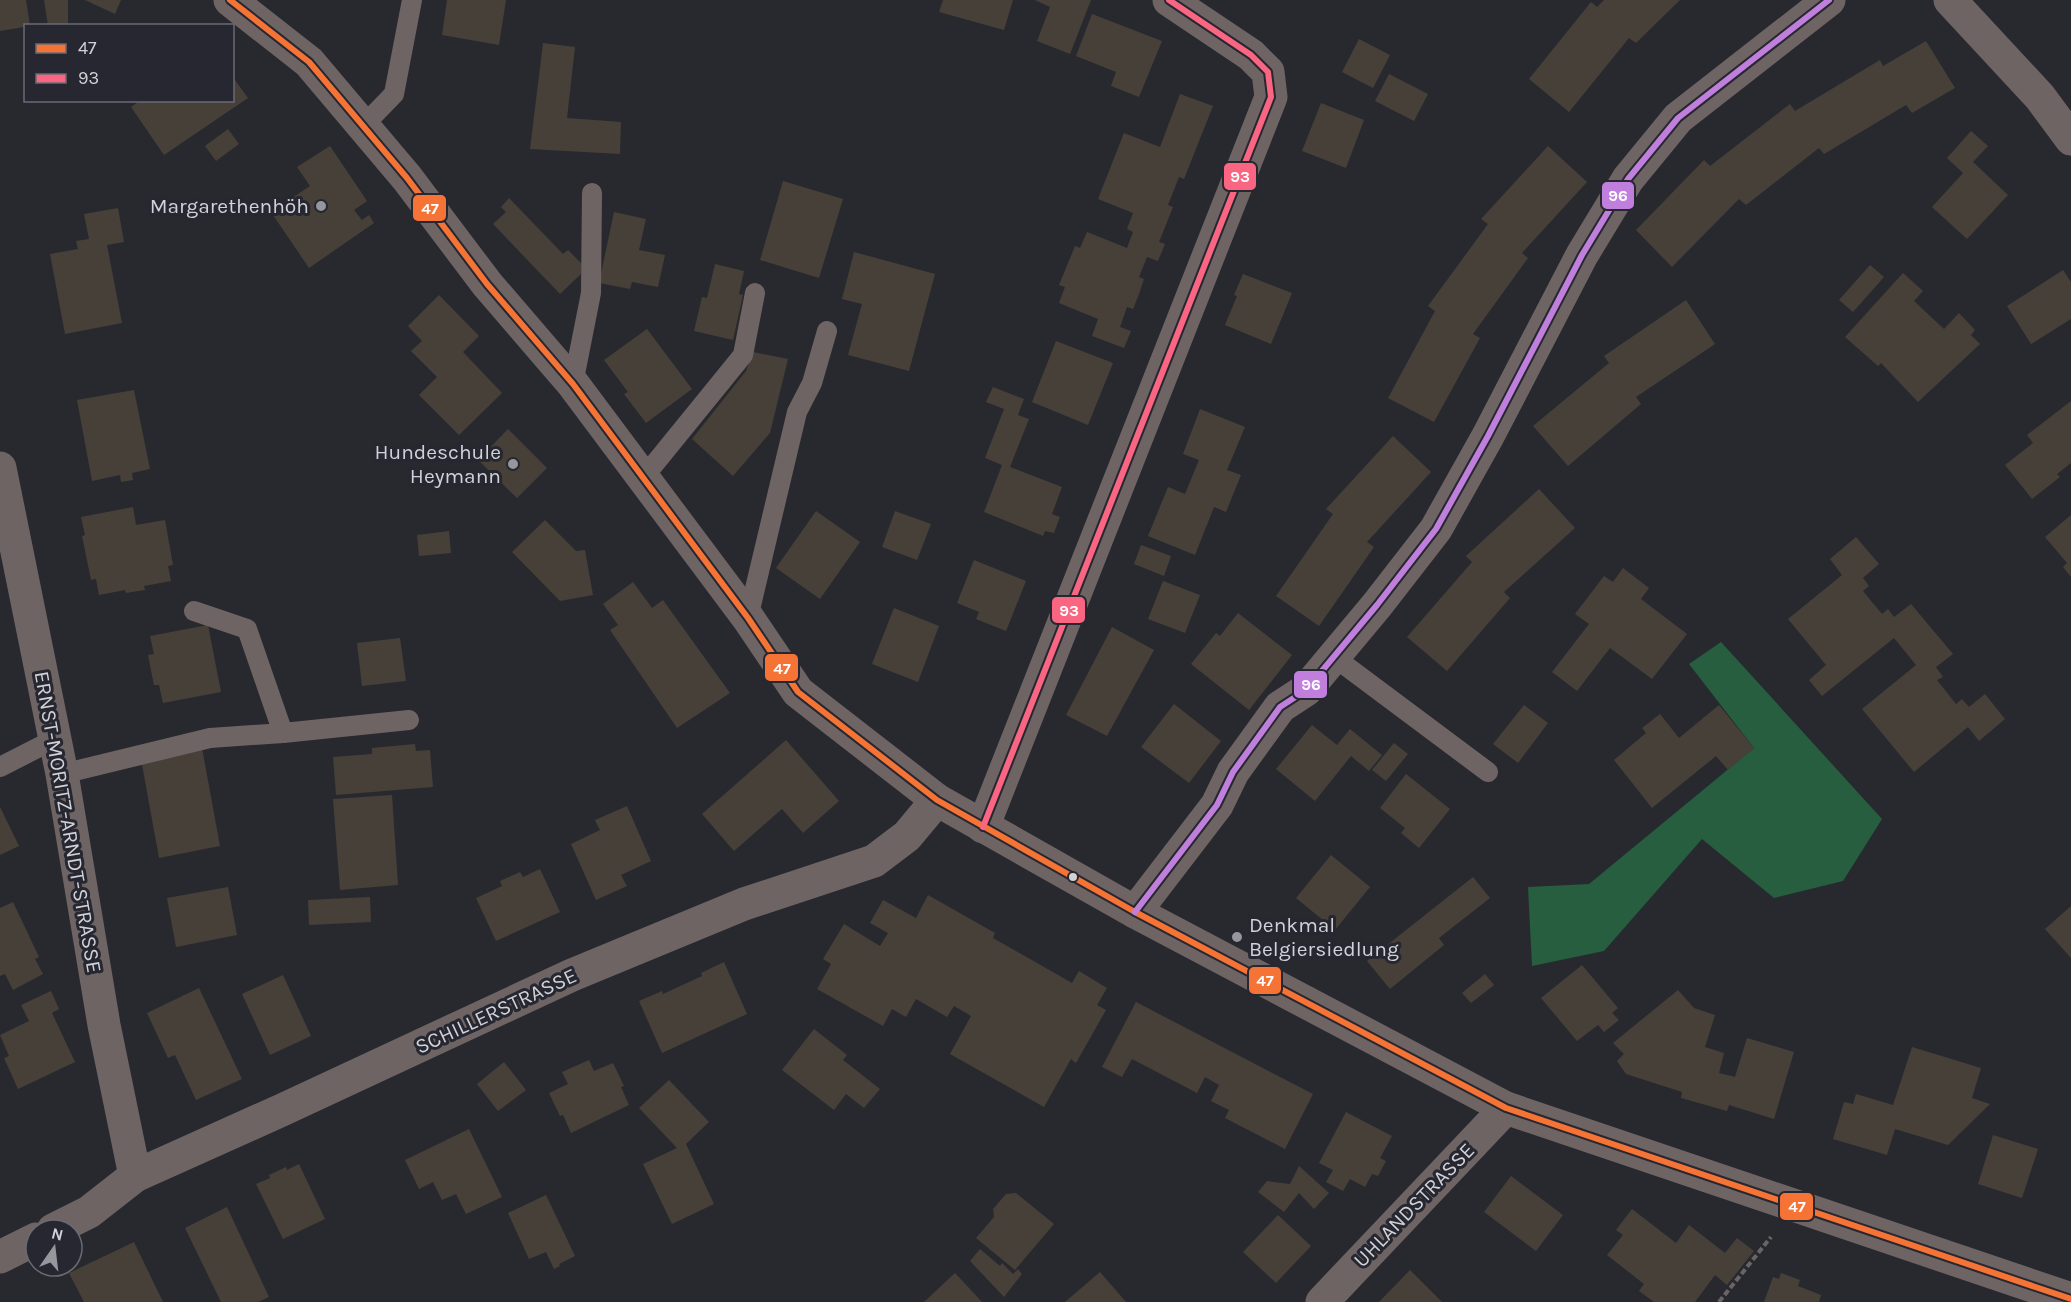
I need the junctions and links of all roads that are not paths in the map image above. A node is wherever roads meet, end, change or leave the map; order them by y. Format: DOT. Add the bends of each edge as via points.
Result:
graph roads {
  1 [pos="230,0"];
  2 [pos="412,0"];
  3 [pos="1169,0"];
  4 [pos="1829,0"];
  5 [pos="1950,0"];
  6 [pos="363,126"];
  7 [pos="2071,139"];
  8 [pos="592,193"];
  9 [pos="755,293"];
  10 [pos="827,331"];
  11 [pos="573,384"];
  12 [pos="0,468"];
  13 [pos="643,478"];
  14 [pos="194,611"];
  15 [pos="747,618"];
  16 [pos="1334,657"];
  17 [pos="409,720"];
  18 [pos="283,733"];
  19 [pos="55,739"];
  20 [pos="0,767"];
  21 [pos="1488,772"];
  22 [pos="62,774"];
  23 [pos="937,800"];
  24 [pos="983,827"];
  25 [pos="1135,912"];
  26 [pos="1506,1108"];
  27 [pos="135,1176"];
  28 [pos="77,1218"];
  29 [pos="24,1245"];
  30 [pos="0,1257"];
  31 [pos="2034,1295"];
  32 [pos="2071,1299"];
  33 [pos="1322,1302"];
  1 -- 6 [label="street" via="309,62"];
  2 -- 6 [label="lane" via="394,94"];
  3 -- 24 [label="street" via="1251,55 1268,72 1271,97"];
  4 -- 16 [label="street" via="1678,118 1628,178 1582,255 1436,529"];
  5 -- 7 [label="street" via="2040,97"];
  6 -- 11 [label="street" via="487,284"];
  8 -- 11 [label="lane" via="591,293"];
  9 -- 13 [label="lane" via="743,355"];
  10 -- 15 [label="lane" via="812,383 798,412"];
  11 -- 13 [label="street"];
  12 -- 19 [label="street, ERNST-MORITZ-ARNDT-STRASSE"];
  13 -- 15 [label="street"];
  14 -- 18 [label="lane" via="247,629"];
  15 -- 23 [label="street" via="798,692"];
  16 -- 21 [label="lane"];
  16 -- 25 [label="street" via="1306,690 1280,707 1233,771 1216,805"];
  17 -- 18 [label="lane"];
  18 -- 22 [label="lane" via="210,738"];
  19 -- 20 [label="lane"];
  19 -- 22 [label="street, ERNST-MORITZ-ARNDT-STRASSE"];
  22 -- 27 [label="street, ERNST-MORITZ-ARNDT-STRASSE" via="104,1025"];
  23 -- 24 [label="street"];
  23 -- 27 [label="street, SCHILLERSTRASSE" via="907,836 874,861 744,904 572,975"];
  24 -- 25 [label="street"];
  25 -- 26 [label="street"];
  26 -- 31 [label="street"];
  26 -- 33 [label="street, UHLANDSTRASSE"];
  27 -- 28 [label="street, SCHILLERSTRASSE"];
  29 -- 30 [label="street"];
  31 -- 32 [label="street"];
}
